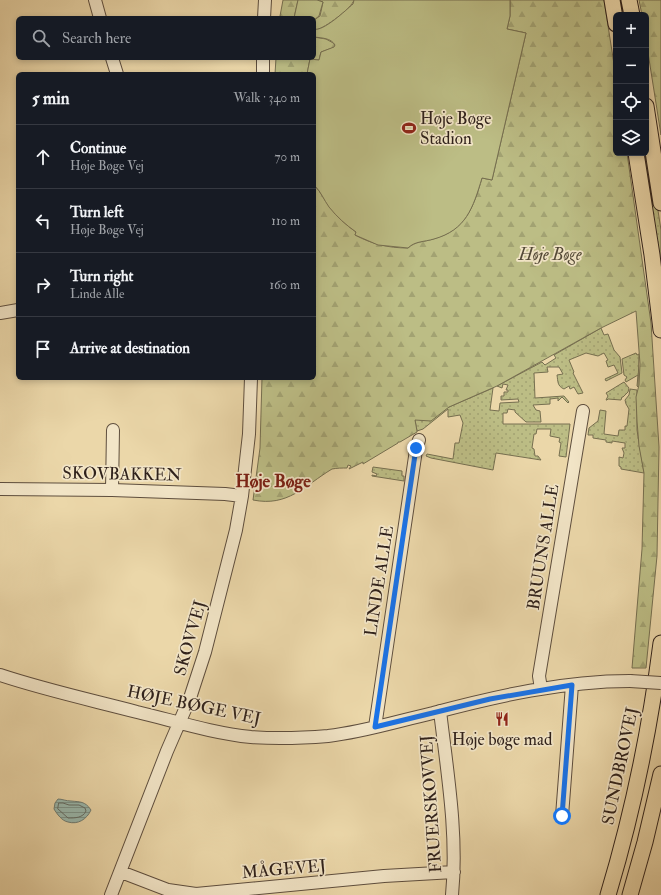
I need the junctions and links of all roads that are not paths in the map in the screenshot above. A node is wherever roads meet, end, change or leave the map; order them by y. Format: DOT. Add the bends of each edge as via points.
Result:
graph roads {
  1 [pos="95,0"];
  2 [pos="265,0"];
  3 [pos="612,0"];
  4 [pos="629,0"];
  5 [pos="635,0"];
  6 [pos="614,12"];
  7 [pos="631,12"];
  8 [pos="637,12"];
  9 [pos="99,16"];
  10 [pos="264,16"];
  11 [pos="113,60"];
  12 [pos="263,60"];
  13 [pos="116,72"];
  14 [pos="262,72"];
  15 [pos="648,120"];
  16 [pos="636,156"];
  17 [pos="661,203"];
  18 [pos="16,310"];
  19 [pos="0,313"];
  20 [pos="661,330"];
  21 [pos="251,380"];
  22 [pos="583,411"];
  23 [pos="113,430"];
  24 [pos="419,440"];
  25 [pos="0,489"];
  26 [pos="112,490"];
  27 [pos="242,496"];
  28 [pos="661,643"];
  29 [pos="0,675"];
  30 [pos="661,683"];
  31 [pos="572,685"];
  32 [pos="541,689"];
  33 [pos="652,709"];
  34 [pos="440,711"];
  35 [pos="180,723"];
  36 [pos="375,727"];
  37 [pos="661,774"];
  38 [pos="562,816"];
  39 [pos="121,872"];
  40 [pos="454,872"];
  41 [pos="111,895"];
  42 [pos="452,895"];
  43 [pos="599,895"];
  44 [pos="608,895"];
  45 [pos="632,895"];
  1 -- 9 [label="street"];
  2 -- 10 [label="street"];
  3 -- 6 [label="main road"];
  4 -- 7 [label="main road"];
  5 -- 8 [label="main road"];
  11 -- 13 [label="street"];
  12 -- 14 [label="street"];
  15 -- 17 [label="main road"];
  16 -- 20 [label="main road"];
  18 -- 19 [label="street"];
  21 -- 27 [label="street, SKOVVEJ" via="249,434"];
  22 -- 32 [label="street, BRUUNS ALLE" via="539,676"];
  23 -- 26 [label="street"];
  24 -- 36 [label="street, LINDE ALLE"];
  25 -- 26 [label="street, SKOVBAKKEN"];
  26 -- 27 [label="street, SKOVBAKKEN"];
  27 -- 35 [label="street, SKOVVEJ" via="236,530 205,652"];
  28 -- 33 [label="main road, SUNDBROVEJ"];
  29 -- 35 [label="street, HØJE BØGE VEJ"];
  30 -- 31 [label="street, HØJE BØGE VEJ, bridge" via="630,681"];
  31 -- 32 [label="street, HØJE BØGE VEJ"];
  31 -- 38 [label="street"];
  32 -- 34 [label="street, HØJE BØGE VEJ"];
  33 -- 43 [label="main road"];
  33 -- 44 [label="main road, SUNDBROVEJ" via="633,803"];
  34 -- 36 [label="street, HØJE BØGE VEJ"];
  34 -- 40 [label="street, FRUERSKOVVEJ" via="453,832"];
  35 -- 36 [label="street, HØJE BØGE VEJ" via="230,733 294,738 330,736"];
  35 -- 39 [label="street, SKOVVEJ"];
  37 -- 45 [label="main road"];
  39 -- 40 [label="street, MÅGEVEJ" via="168,890 196,894"];
  39 -- 41 [label="street, SKOVVEJ"];
  40 -- 42 [label="street, FRUERSKOVVEJ"];
}
